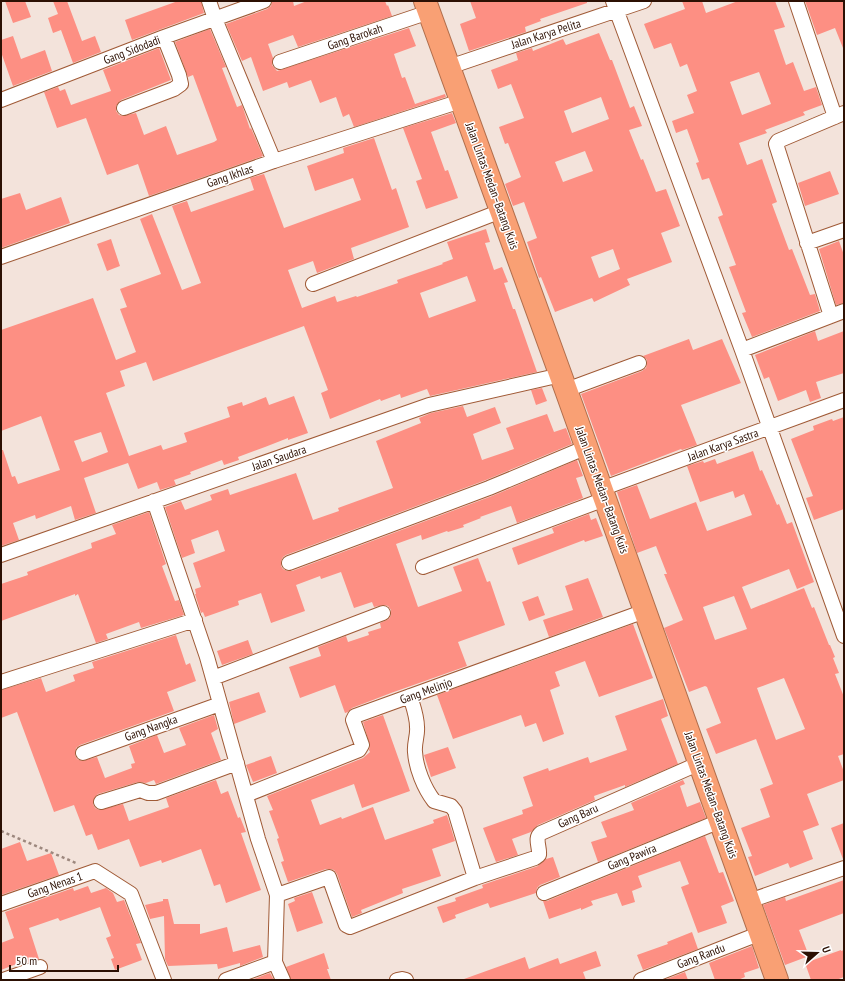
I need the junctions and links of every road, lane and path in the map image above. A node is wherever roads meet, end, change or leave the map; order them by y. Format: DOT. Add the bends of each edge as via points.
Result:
graph roads {
  1 [pos="209,1"];
  2 [pos="264,1"];
  3 [pos="644,1"];
  4 [pos="796,1"];
  5 [pos="614,6"];
  6 [pos="427,7"];
  7 [pos="215,19"];
  8 [pos="164,37"];
  9 [pos="280,62"];
  10 [pos="449,66"];
  11 [pos="1,100"];
  12 [pos="461,101"];
  13 [pos="124,108"];
  14 [pos="840,115"];
  15 [pos="274,161"];
  16 [pos="501,211"];
  17 [pos="844,230"];
  18 [pos="807,243"];
  19 [pos="1,257"];
  20 [pos="313,284"];
  21 [pos="838,313"];
  22 [pos="742,350"];
  23 [pos="639,363"];
  24 [pos="564,382"];
  25 [pos="844,400"];
  26 [pos="769,428"];
  27 [pos="587,447"];
  28 [pos="603,494"];
  29 [pos="154,501"];
  30 [pos="1,556"];
  31 [pos="290,563"];
  32 [pos="423,567"];
  33 [pos="839,608"];
  34 [pos="645,611"];
  35 [pos="383,613"];
  36 [pos="195,620"];
  37 [pos="844,636"];
  38 [pos="213,678"];
  39 [pos="1,682"];
  40 [pos="410,696"];
  41 [pos="220,704"];
  42 [pos="83,753"];
  43 [pos="237,762"];
  44 [pos="700,763"];
  45 [pos="246,795"];
  46 [pos="101,802"];
  47 [pos="720,821"];
  48 [pos="1,831"];
  49 [pos="844,868"];
  50 [pos="95,871"];
  51 [pos="475,878"];
  52 [pos="544,893"];
  53 [pos="277,895"];
  54 [pos="749,901"];
  55 [pos="1,904"];
  56 [pos="761,933"];
  57 [pos="275,962"];
  58 [pos="40,967"];
  59 [pos="3,980"];
  60 [pos="164,980"];
  61 [pos="226,980"];
  62 [pos="283,980"];
  63 [pos="641,980"];
  64 [pos="777,980"];
  1 -- 7 [label="street"];
  2 -- 7 [label="street, Gang Sidodadi"];
  3 -- 5 [label="street, Jalan Karya Pelita"];
  4 -- 14 [label="street"];
  5 -- 10 [label="street, Jalan Karya Pelita"];
  5 -- 22 [label="street"];
  6 -- 9 [label="street, Gang Barokah"];
  6 -- 10 [label="highway, Jalan Lintas Medan–Batang Kuis"];
  7 -- 8 [label="street, Gang Sidodadi"];
  7 -- 15 [label="street"];
  8 -- 11 [label="street, Gang Sidodadi"];
  8 -- 13 [label="street" via="181,84"];
  10 -- 12 [label="highway, Jalan Lintas Medan–Batang Kuis"];
  12 -- 15 [label="street, Gang Ikhlas"];
  12 -- 16 [label="highway, Jalan Lintas Medan–Batang Kuis"];
  14 -- 18 [label="street" via="778,140 776,144"];
  15 -- 19 [label="street, Gang Ikhlas"];
  16 -- 20 [label="street"];
  16 -- 24 [label="highway, Jalan Lintas Medan–Batang Kuis"];
  17 -- 18 [label="street"];
  18 -- 21 [label="street"];
  21 -- 22 [label="street"];
  22 -- 26 [label="street"];
  23 -- 24 [label="street, Jalan Saudara"];
  24 -- 27 [label="highway, Jalan Lintas Medan–Batang Kuis"];
  24 -- 29 [label="street, Jalan Saudara" via="429,405"];
  25 -- 26 [label="street, Jalan Karya Sastra"];
  26 -- 28 [label="street, Jalan Karya Sastra"];
  26 -- 33 [label="street"];
  27 -- 28 [label="highway, Jalan Lintas Medan–Batang Kuis"];
  27 -- 31 [label="street" via="489,488"];
  28 -- 32 [label="street, Jalan Karya Sastra"];
  28 -- 34 [label="highway, Jalan Lintas Medan–Batang Kuis"];
  29 -- 30 [label="street, Jalan Saudara"];
  29 -- 36 [label="street"];
  33 -- 37 [label="street"];
  34 -- 40 [label="street, Gang Melinjo"];
  34 -- 44 [label="highway, Jalan Lintas Medan–Batang Kuis"];
  35 -- 38 [label="street"];
  36 -- 38 [label="street"];
  36 -- 39 [label="street"];
  38 -- 41 [label="street"];
  40 -- 45 [label="street, Gang Melinjo" via="354,717 362,745 358,751"];
  40 -- 51 [label="street" via="417,720 415,752 420,772 434,801 451,806 455,811"];
  41 -- 42 [label="street, Gang Nangka"];
  41 -- 43 [label="street"];
  43 -- 45 [label="street"];
  43 -- 46 [label="street" via="156,793 140,790"];
  44 -- 47 [label="highway, Jalan Lintas Medan–Batang Kuis"];
  44 -- 51 [label="street, Gang Baru" via="542,832 537,839 537,856"];
  45 -- 53 [label="street"];
  47 -- 52 [label="street, Gang Pawira"];
  47 -- 54 [label="highway, Jalan Lintas Medan–Batang Kuis"];
  48 -- 50 [label="path"];
  49 -- 54 [label="street"];
  50 -- 55 [label="street, Gang Nenas 1"];
  50 -- 60 [label="street, Gang Nenas 1" via="132,895"];
  51 -- 53 [label="street" via="349,927 346,925 329,876"];
  53 -- 57 [label="street"];
  54 -- 56 [label="highway, Jalan Lintas Medan–Batang Kuis"];
  56 -- 63 [label="street, Gang Randu"];
  56 -- 64 [label="highway, Jalan Lintas Medan–Batang Kuis"];
  57 -- 61 [label="street"];
  57 -- 62 [label="street"];
  58 -- 59 [label="street"];
}
